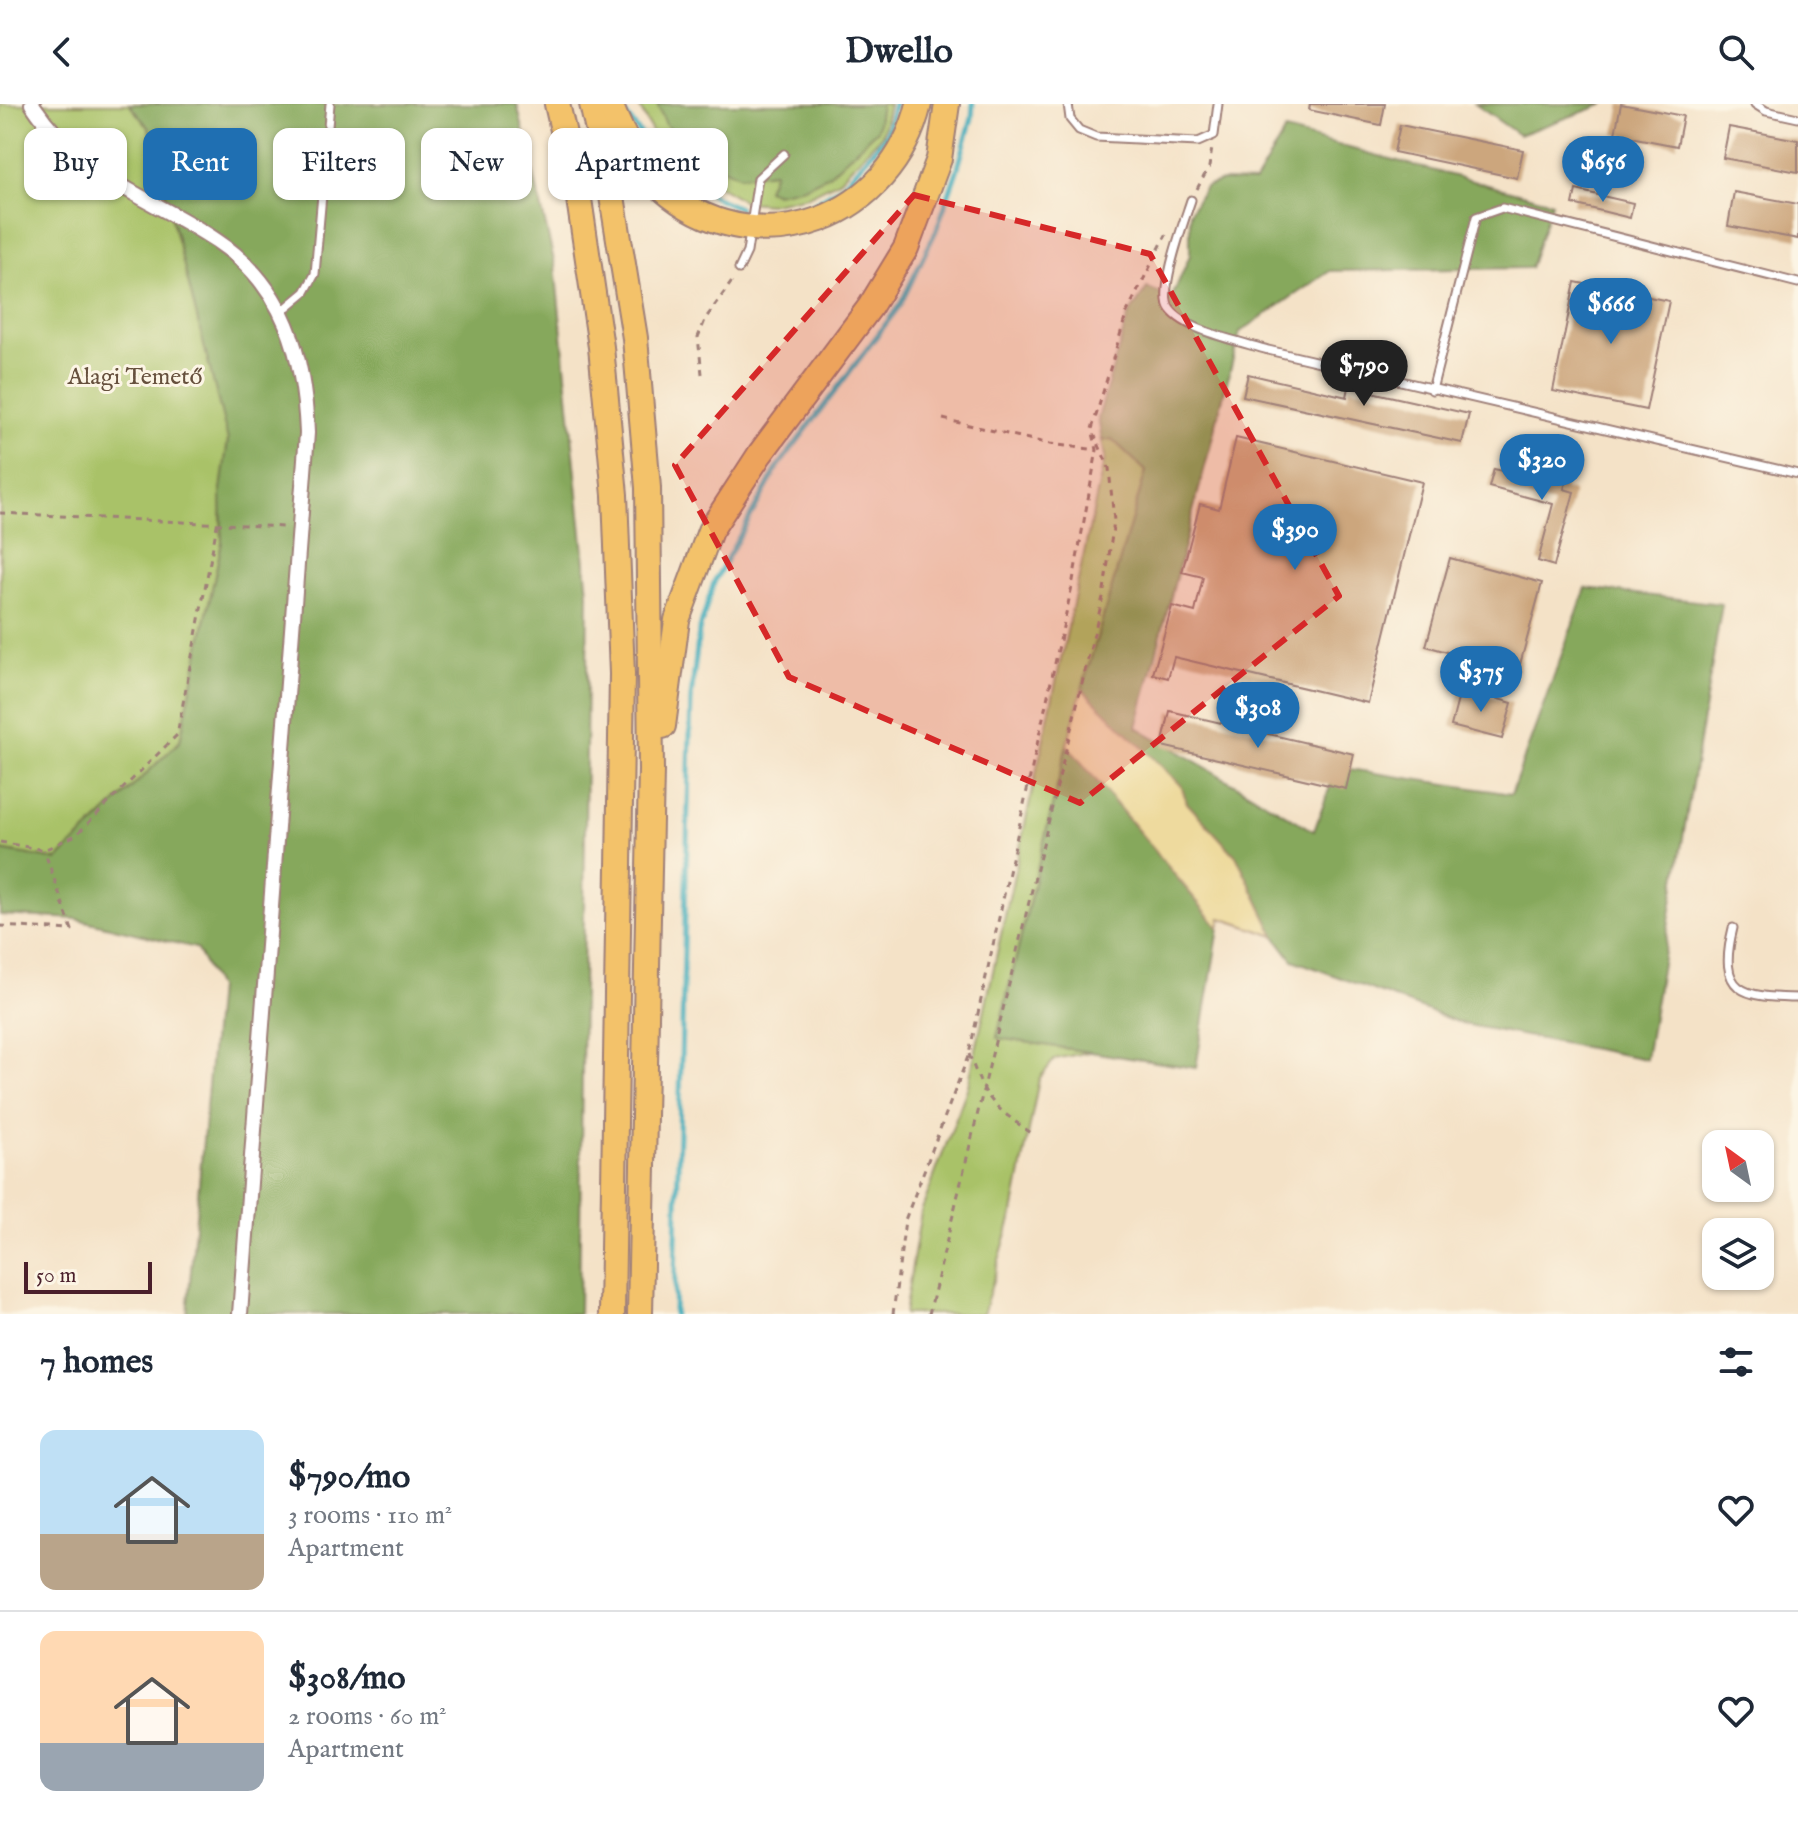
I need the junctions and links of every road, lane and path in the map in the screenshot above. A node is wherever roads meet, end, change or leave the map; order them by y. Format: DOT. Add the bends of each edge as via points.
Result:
graph roads {
  1 [pos="32,104"];
  2 [pos="330,104"];
  3 [pos="557,104"];
  4 [pos="592,104"];
  5 [pos="610,104"];
  6 [pos="919,104"];
  7 [pos="947,104"];
  8 [pos="1068,104"];
  9 [pos="1218,104"];
  10 [pos="1755,104"];
  11 [pos="1798,118"];
  12 [pos="1214,135"];
  13 [pos="784,154"];
  14 [pos="1191,200"];
  15 [pos="1170,227"];
  16 [pos="750,228"];
  17 [pos="739,269"];
  18 [pos="1798,283"];
  19 [pos="281,312"];
  20 [pos="702,374"];
  21 [pos="1432,390"];
  22 [pos="943,419"];
  23 [pos="1092,429"];
  24 [pos="1097,450"];
  25 [pos="1798,474"];
  26 [pos="0,513"];
  27 [pos="217,525"];
  28 [pos="300,527"];
  29 [pos="651,770"];
  30 [pos="0,842"];
  31 [pos="44,850"];
  32 [pos="0,926"];
  33 [pos="1733,928"];
  34 [pos="1798,998"];
  35 [pos="969,1054"];
  36 [pos="984,1091"];
  37 [pos="1031,1133"];
  38 [pos="240,1314"];
  39 [pos="612,1314"];
  40 [pos="640,1314"];
  41 [pos="893,1314"];
  42 [pos="929,1314"];
  1 -- 19 [label="street" via="58,139 112,183 220,242 256,276"];
  2 -- 19 [label="lane" via="315,274 305,292"];
  3 -- 39 [label="highway" via="579,199 601,347 615,495 622,674"];
  4 -- 29 [label="highway" via="636,353 648,488"];
  5 -- 16 [label="highway" via="630,145 666,192 711,219"];
  6 -- 16 [label="highway" via="900,153 866,194 838,212 794,228"];
  7 -- 29 [label="highway" via="931,186 900,259 710,531 677,620 665,718"];
  8 -- 12 [label="lane" via="1070,119 1079,130 1096,137 1198,142"];
  9 -- 12 [label="lane"];
  10 -- 11 [label="lane"];
  12 -- 14 [label="path" via="1209,167"];
  13 -- 16 [label="lane" via="758,178"];
  14 -- 21 [label="lane" via="1168,282 1169,309 1189,324 1249,344"];
  15 -- 23 [label="path" via="1127,312"];
  16 -- 17 [label="lane"];
  17 -- 20 [label="path" via="698,337"];
  18 -- 21 [label="lane" via="1502,208 1476,217"];
  19 -- 28 [label="street" via="297,351 306,400"];
  21 -- 25 [label="lane"];
  22 -- 24 [label="path"];
  23 -- 24 [label="path"];
  23 -- 36 [label="path" via="1109,468 1114,521 1103,597"];
  24 -- 35 [label="path"];
  26 -- 27 [label="path"];
  27 -- 28 [label="path"];
  27 -- 31 [label="path" via="177,735 76,835"];
  28 -- 38 [label="street"];
  29 -- 40 [label="highway"];
  30 -- 31 [label="path"];
  31 -- 32 [label="path" via="72,930"];
  33 -- 34 [label="lane" via="1727,953 1733,982 1760,997"];
  35 -- 36 [label="path"];
  35 -- 41 [label="path" via="905,1220"];
  36 -- 37 [label="path" via="992,1104"];
  36 -- 42 [label="path"];
}
